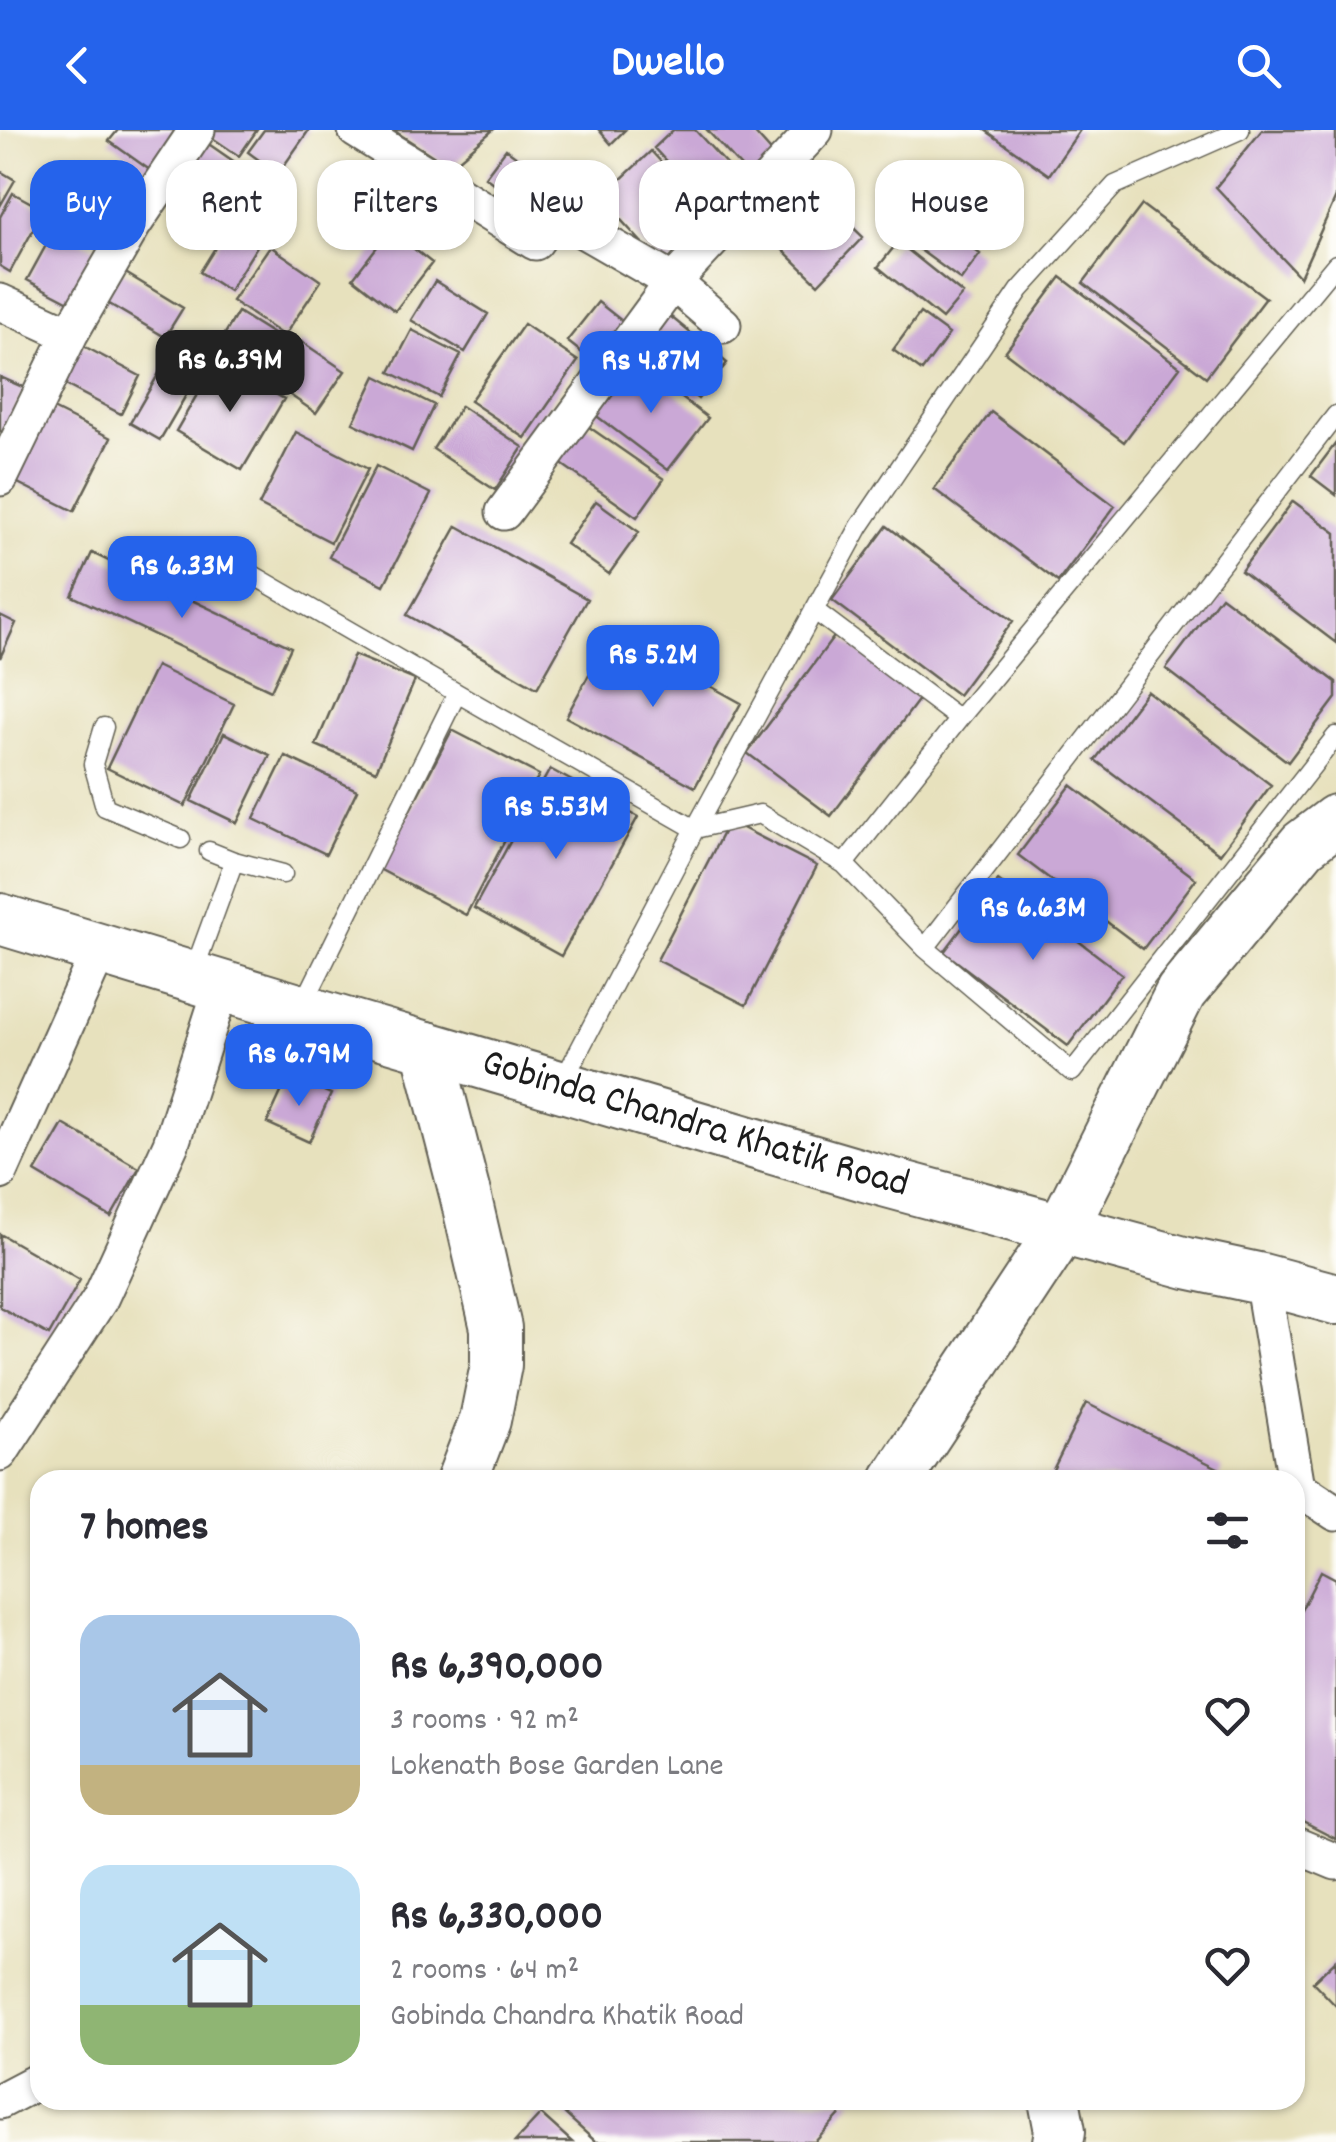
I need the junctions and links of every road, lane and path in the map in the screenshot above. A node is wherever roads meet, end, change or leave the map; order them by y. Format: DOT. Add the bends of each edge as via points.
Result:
graph roads {
  1 [pos="197,130"];
  2 [pos="356,130"];
  3 [pos="1240,130"];
  4 [pos="800,135"];
  5 [pos="1336,264"];
  6 [pos="673,282"];
  7 [pos="0,302"];
  8 [pos="723,325"];
  9 [pos="70,334"];
  10 [pos="1336,415"];
  11 [pos="0,478"];
  12 [pos="504,512"];
  13 [pos="248,572"];
  14 [pos="814,610"];
  15 [pos="457,693"];
  16 [pos="959,719"];
  17 [pos="104,726"];
  18 [pos="1336,736"];
  19 [pos="1336,820"];
  20 [pos="695,828"];
  21 [pos="180,839"];
  22 [pos="209,851"];
  23 [pos="234,861"];
  24 [pos="844,864"];
  25 [pos="283,874"];
  26 [pos="0,919"];
  27 [pos="924,948"];
  28 [pos="100,949"];
  29 [pos="207,982"];
  30 [pos="301,1010"];
  31 [pos="427,1047"];
  32 [pos="560,1086"];
  33 [pos="0,1172"];
  34 [pos="1062,1229"];
  35 [pos="1262,1279"];
  36 [pos="1336,1299"];
  37 [pos="0,1452"];
  38 [pos="466,1470"];
  39 [pos="903,1470"];
  40 [pos="1293,1470"];
  41 [pos="1305,1494"];
  42 [pos="1336,1512"];
  43 [pos="1305,1849"];
  44 [pos="1336,1862"];
  45 [pos="30,2085"];
  46 [pos="0,2101"];
  47 [pos="1056,2110"];
  48 [pos="1058,2142"];
  1 -- 9 [label="street"];
  2 -- 6 [label="street" via="535,242 555,214"];
  3 -- 14 [label="lane" via="1115,186 1020,290 860,526"];
  4 -- 6 [label="street"];
  5 -- 16 [label="lane"];
  6 -- 8 [label="street"];
  6 -- 12 [label="street"];
  7 -- 9 [label="street"];
  9 -- 11 [label="street"];
  10 -- 27 [label="lane"];
  13 -- 15 [label="lane"];
  14 -- 16 [label="lane"];
  14 -- 20 [label="lane"];
  15 -- 20 [label="lane"];
  15 -- 30 [label="lane"];
  16 -- 24 [label="lane"];
  17 -- 21 [label="lane" via="93,764 105,807"];
  18 -- 27 [label="lane" via="1072,1072"];
  19 -- 34 [label="main road" via="1303,846 1181,992"];
  20 -- 24 [label="lane" via="760,814"];
  20 -- 32 [label="lane"];
  22 -- 23 [label="lane"];
  23 -- 25 [label="lane"];
  23 -- 29 [label="lane"];
  24 -- 27 [label="lane"];
  26 -- 28 [label="main road, Gobinda Chandra Khatik Road"];
  28 -- 29 [label="main road, Gobinda Chandra Khatik Road"];
  28 -- 33 [label="street"];
  29 -- 30 [label="main road, Gobinda Chandra Khatik Road"];
  29 -- 37 [label="street" via="171,1144 100,1299"];
  30 -- 31 [label="main road, Gobinda Chandra Khatik Road"];
  31 -- 32 [label="main road, Gobinda Chandra Khatik Road"];
  31 -- 38 [label="main road" via="496,1328 485,1420"];
  32 -- 34 [label="main road, Gobinda Chandra Khatik Road"];
  34 -- 35 [label="main road, Gobinda Chandra Khatik Road"];
  34 -- 39 [label="main road"];
  35 -- 36 [label="main road, Gobinda Chandra Khatik Road"];
  35 -- 40 [label="street"];
  41 -- 42 [label="street"];
  43 -- 44 [label="street"];
  45 -- 46 [label="street"];
  47 -- 48 [label="main road"];
}
